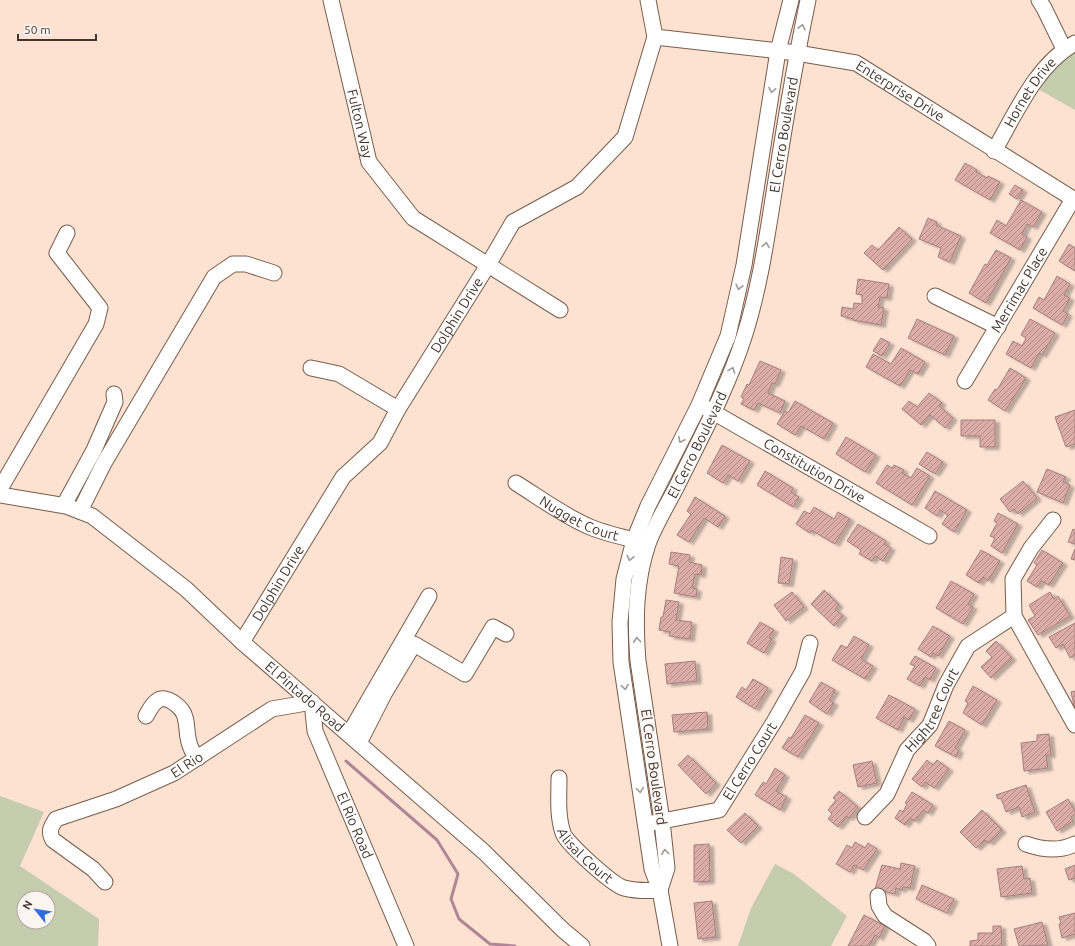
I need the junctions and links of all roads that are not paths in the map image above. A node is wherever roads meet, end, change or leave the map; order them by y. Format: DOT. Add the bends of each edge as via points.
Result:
graph roads {
  1 [pos="332,0"];
  2 [pos="648,0"];
  3 [pos="790,0"];
  4 [pos="808,0"];
  5 [pos="1039,0"];
  6 [pos="655,37"];
  7 [pos="1069,46"];
  8 [pos="778,51"];
  9 [pos="797,53"];
  10 [pos="994,151"];
  11 [pos="1074,200"];
  12 [pos="67,233"];
  13 [pos="488,265"];
  14 [pos="274,273"];
  15 [pos="935,296"];
  16 [pos="560,310"];
  17 [pos="998,327"];
  18 [pos="311,368"];
  19 [pos="965,381"];
  20 [pos="114,394"];
  21 [pos="699,405"];
  22 [pos="398,409"];
  23 [pos="714,412"];
  24 [pos="516,484"];
  25 [pos="0,489"];
  26 [pos="0,495"];
  27 [pos="64,505"];
  28 [pos="80,511"];
  29 [pos="1053,520"];
  30 [pos="929,536"];
  31 [pos="641,542"];
  32 [pos="429,596"];
  33 [pos="1014,616"];
  34 [pos="506,634"];
  35 [pos="242,642"];
  36 [pos="810,643"];
  37 [pos="312,702"];
  38 [pos="146,716"];
  39 [pos="1075,725"];
  40 [pos="354,738"];
  41 [pos="198,758"];
  42 [pos="559,778"];
  43 [pos="865,817"];
  44 [pos="662,821"];
  45 [pos="645,824"];
  46 [pos="1026,844"];
  47 [pos="1075,844"];
  48 [pos="105,882"];
  49 [pos="660,890"];
  50 [pos="878,896"];
  51 [pos="406,946"];
  52 [pos="582,946"];
  53 [pos="670,946"];
  54 [pos="928,946"];
  1 -- 13 [label="street, Fulton Way" via="369,162 412,218"];
  2 -- 6 [label="street, Dolphin Drive"];
  3 -- 8 [label="street, El Cerro Boulevard"];
  9 -- 4 [label="street, El Cerro Boulevard, one-way"];
  5 -- 7 [label="street"];
  6 -- 8 [label="street, Enterprise Drive"];
  6 -- 13 [label="street, Dolphin Drive" via="625,138 577,187 513,222"];
  7 -- 10 [label="street, Hornet Drive" via="1045,68 1029,90"];
  8 -- 9 [label="street, Enterprise Drive"];
  8 -- 21 [label="street, El Cerro Boulevard, one-way" via="744,265 728,336"];
  9 -- 10 [label="street, Enterprise Drive" via="856,63"];
  23 -- 9 [label="street, El Cerro Boulevard, one-way" via="744,337 762,267"];
  10 -- 11 [label="street, Enterprise Drive"];
  11 -- 17 [label="street, Merrimac Place"];
  12 -- 25 [label="street" via="57,253 100,308 96,324"];
  13 -- 16 [label="street, Fulton Way"];
  13 -- 22 [label="street, Dolphin Drive"];
  14 -- 28 [label="street" via="246,264 233,264 214,277 104,463"];
  15 -- 17 [label="street"];
  17 -- 19 [label="street, Merrimac Place"];
  18 -- 22 [label="street" via="338,374"];
  20 -- 27 [label="street" via="115,402 94,450"];
  21 -- 23 [label="street, Constitution Drive"];
  21 -- 31 [label="street, El Cerro Boulevard, one-way" via="648,506"];
  22 -- 35 [label="street, Dolphin Drive" via="380,443 343,477"];
  23 -- 30 [label="street, Constitution Drive"];
  23 -- 31 [label="street, El Cerro Boulevard"];
  24 -- 31 [label="street, Nugget Court" via="588,526"];
  26 -- 27 [label="street, El Pintado Road"];
  27 -- 28 [label="street, El Pintado Road"];
  28 -- 35 [label="street, El Pintado Road" via="92,516 186,589"];
  29 -- 33 [label="street" via="1031,548 1013,579"];
  44 -- 31 [label="street, El Cerro Boulevard, one-way" via="636,636"];
  31 -- 45 [label="street, El Cerro Boulevard, one-way" via="624,579 620,629 621,662"];
  32 -- 40 [label="street"];
  33 -- 39 [label="street"];
  33 -- 43 [label="street, Hightree Court" via="968,646 946,685 930,725 907,750 887,794"];
  34 -- 40 [label="street" via="493,627 465,674 414,644"];
  35 -- 37 [label="street, El Pintado Road"];
  36 -- 44 [label="street, El Cerro Court" via="803,672 719,810"];
  37 -- 40 [label="street, El Pintado Road"];
  37 -- 41 [label="street, El Rio" via="272,709"];
  37 -- 51 [label="street, El Rio Road" via="315,731"];
  38 -- 41 [label="street" via="157,700 168,699 176,705 186,718 188,740"];
  40 -- 52 [label="street, El Pintado Road" via="484,852"];
  41 -- 48 [label="street, El Rio" via="174,773 123,796 56,819 50,834 53,840 93,868"];
  42 -- 49 [label="street, Alisal Court" via="558,806 563,834 615,884 640,891"];
  44 -- 45 [label="street, El Cerro Court"];
  49 -- 44 [label="street, El Cerro Boulevard, one-way" via="667,868"];
  45 -- 49 [label="street, El Cerro Boulevard" via="652,869"];
  46 -- 47 [label="street" via="1053,850"];
  49 -- 53 [label="street, El Cerro Boulevard"];
  50 -- 54 [label="street" via="879,906 885,916"];
}
